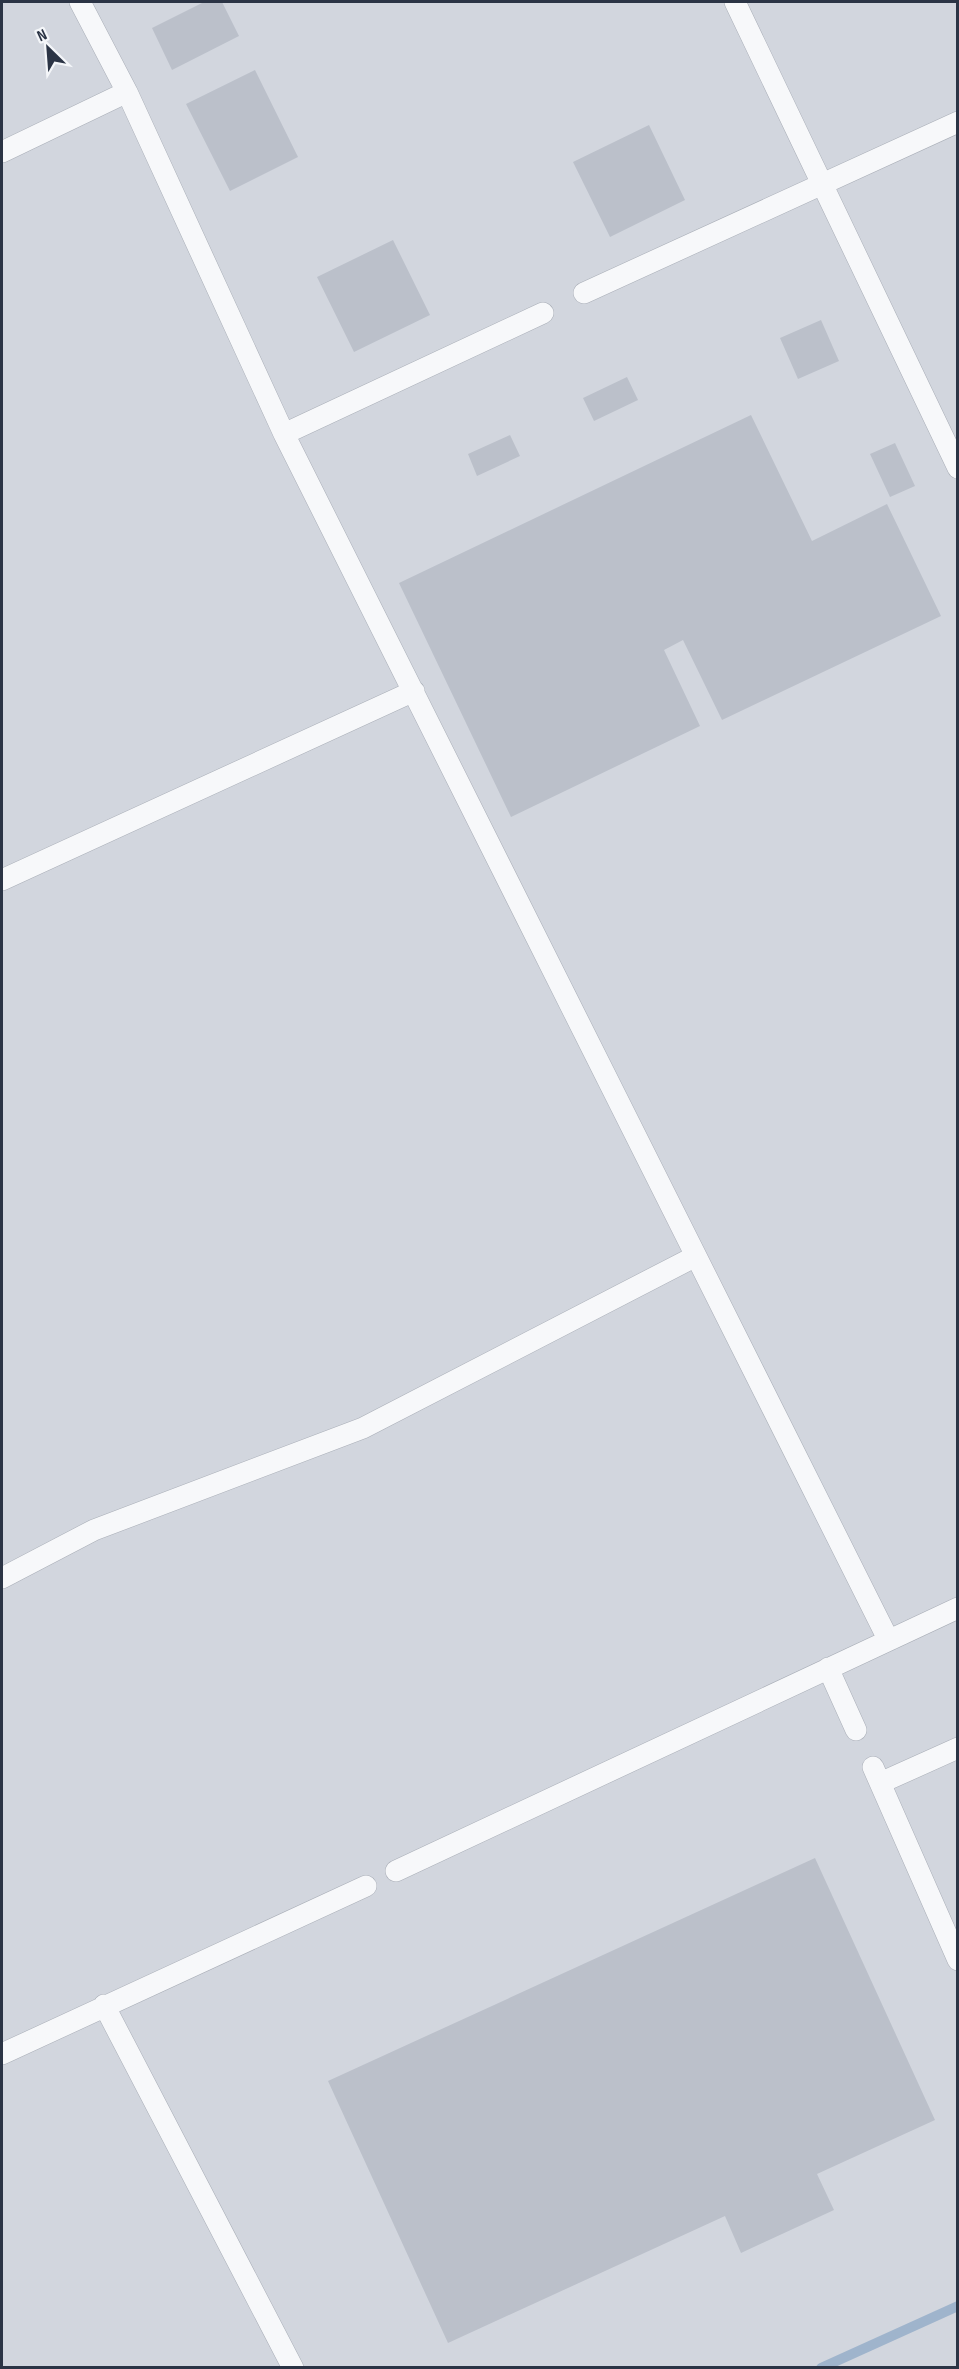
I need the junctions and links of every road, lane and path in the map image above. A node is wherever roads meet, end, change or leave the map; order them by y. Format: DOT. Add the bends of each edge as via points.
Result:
graph roads {
  1 [pos="80,2"];
  2 [pos="735,2"];
  3 [pos="128,92"];
  4 [pos="957,122"];
  5 [pos="2,152"];
  6 [pos="823,184"];
  7 [pos="584,293"];
  8 [pos="543,313"];
  9 [pos="284,434"];
  10 [pos="957,468"];
  11 [pos="414,691"];
  12 [pos="2,880"];
  13 [pos="696,1256"];
  14 [pos="2,1578"];
  15 [pos="957,1608"];
  16 [pos="888,1640"];
  17 [pos="828,1668"];
  18 [pos="856,1730"];
  19 [pos="957,1748"];
  20 [pos="396,1871"];
  21 [pos="366,1886"];
  22 [pos="957,1959"];
  23 [pos="104,2005"];
  24 [pos="2,2054"];
  25 [pos="293,2367"];
  1 -- 3 [label="lane"];
  2 -- 6 [label="lane"];
  3 -- 5 [label="lane"];
  3 -- 9 [label="lane"];
  4 -- 6 [label="lane"];
  6 -- 7 [label="lane"];
  6 -- 10 [label="lane"];
  8 -- 9 [label="lane"];
  9 -- 11 [label="lane"];
  11 -- 12 [label="lane"];
  11 -- 13 [label="lane"];
  13 -- 14 [label="lane" via="363,1428 94,1530"];
  13 -- 16 [label="lane"];
  15 -- 16 [label="lane"];
  16 -- 17 [label="lane"];
  17 -- 18 [label="lane"];
  17 -- 20 [label="lane"];
  19 -- 22 [label="lane" via="877,1775"];
  21 -- 23 [label="lane"];
  23 -- 24 [label="lane"];
  23 -- 25 [label="lane"];
}
